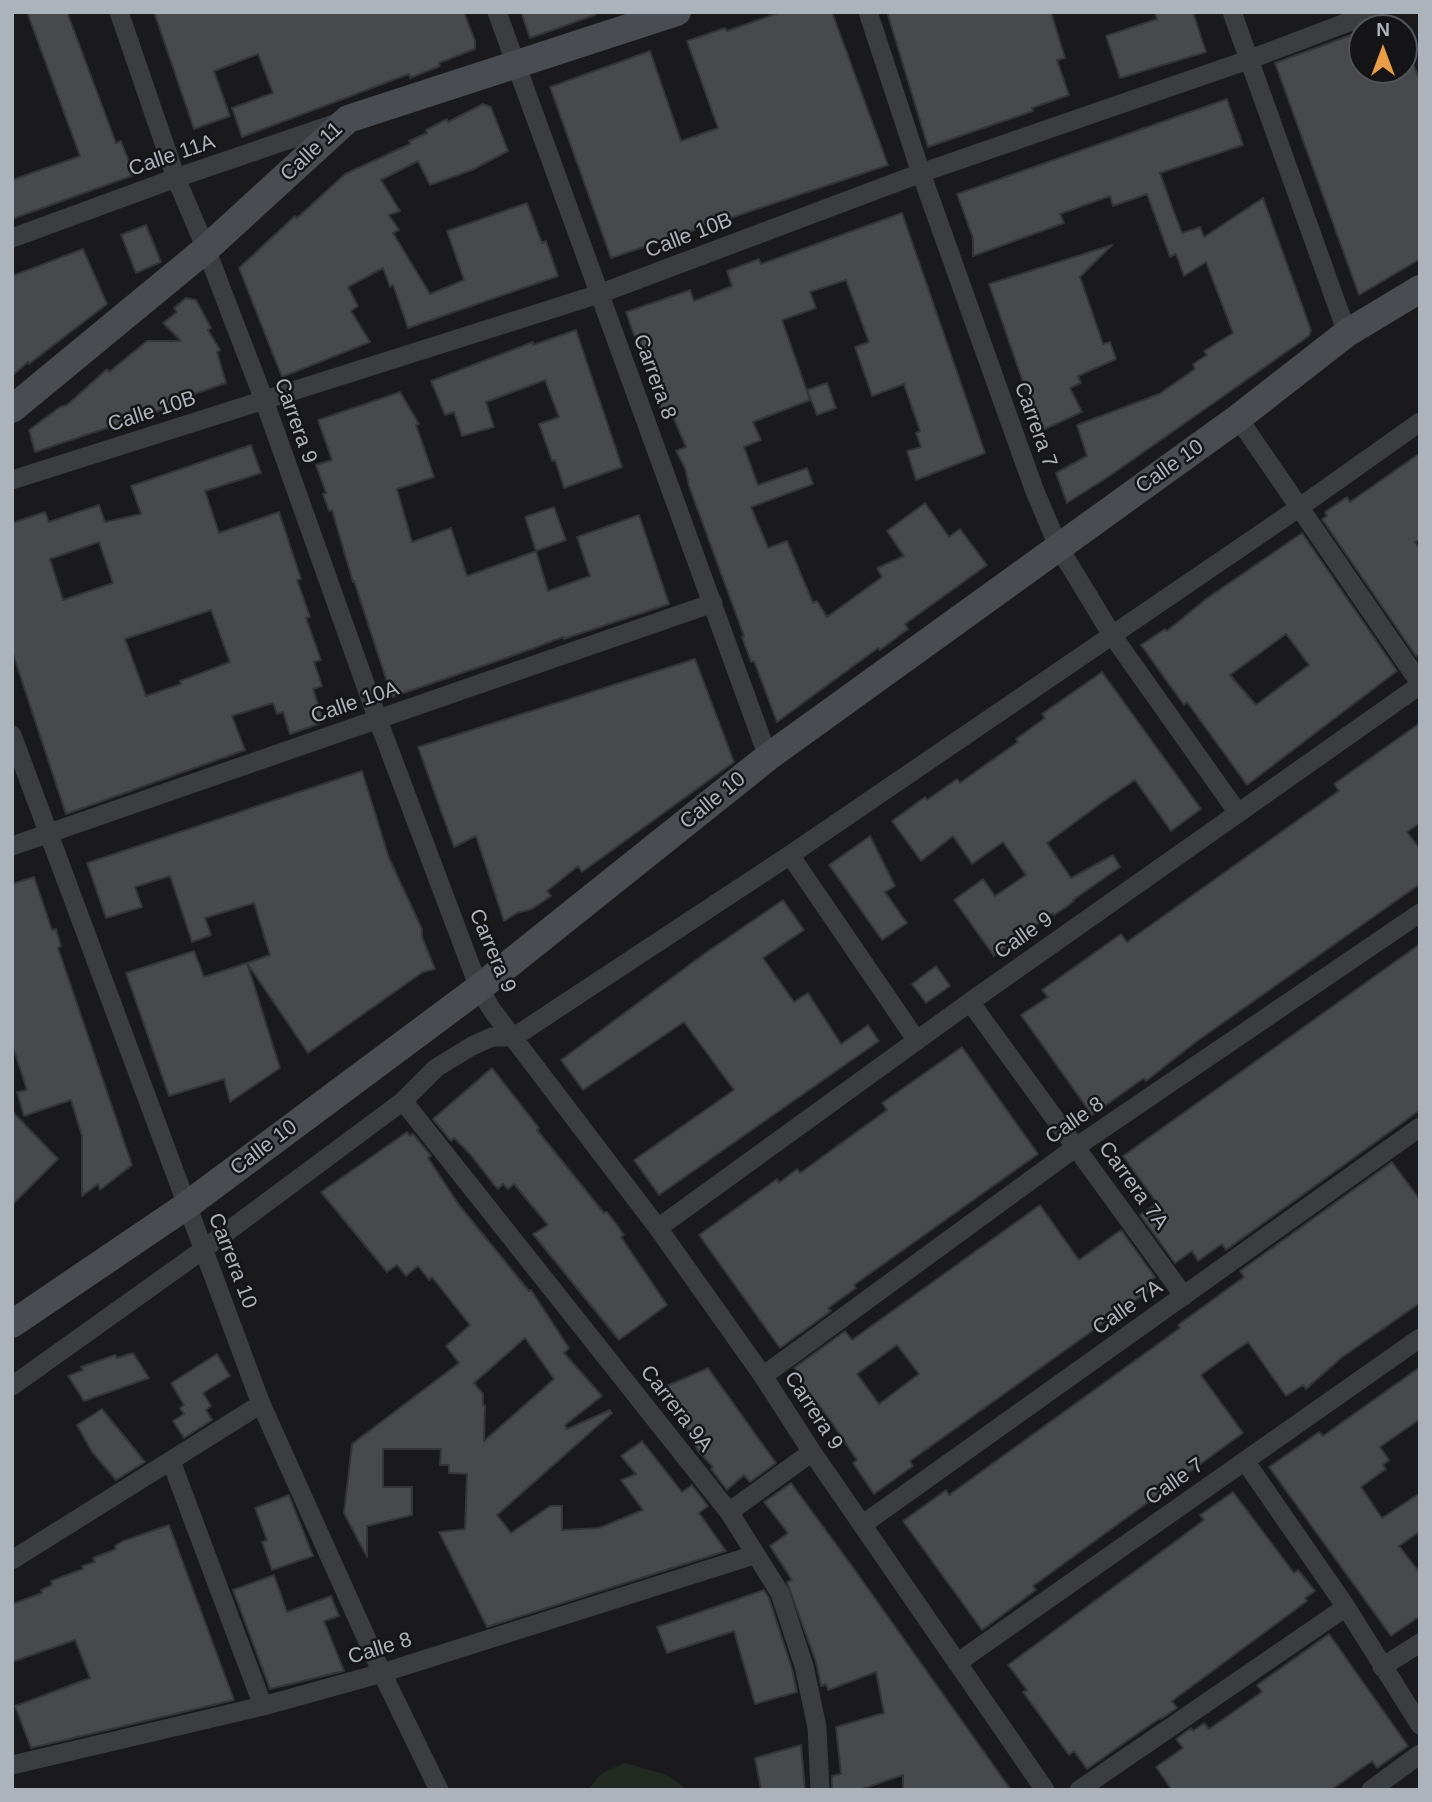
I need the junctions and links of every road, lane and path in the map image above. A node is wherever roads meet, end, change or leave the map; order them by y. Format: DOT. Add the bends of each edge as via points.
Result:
graph roads {
  1 [pos="119,12"];
  2 [pos="497,12"];
  3 [pos="677,12"];
  4 [pos="868,12"];
  5 [pos="1232,12"];
  6 [pos="1375,12"];
  7 [pos="1248,61"];
  8 [pos="516,65"];
  9 [pos="348,119"];
  10 [pos="921,173"];
  11 [pos="176,178"];
  12 [pos="12,238"];
  13 [pos="206,249"];
  14 [pos="1420,289"];
  15 [pos="599,295"];
  16 [pos="1347,333"];
  17 [pos="264,400"];
  18 [pos="12,409"];
  19 [pos="1238,418"];
  20 [pos="1420,422"];
  21 [pos="12,480"];
  22 [pos="1300,508"];
  23 [pos="1058,546"];
  24 [pos="713,603"];
  25 [pos="1112,635"];
  26 [pos="1420,684"];
  27 [pos="378,720"];
  28 [pos="12,735"];
  29 [pos="768,757"];
  30 [pos="1238,813"];
  31 [pos="48,833"];
  32 [pos="12,846"];
  33 [pos="790,855"];
  34 [pos="1420,914"];
  35 [pos="479,988"];
  36 [pos="970,1002"];
  37 [pos="514,1037"];
  38 [pos="917,1041"];
  39 [pos="403,1101"];
  40 [pos="1417,1135"];
  41 [pos="1076,1147"];
  42 [pos="186,1206"];
  43 [pos="658,1228"];
  44 [pos="204,1249"];
  45 [pos="1184,1296"];
  46 [pos="12,1324"];
  47 [pos="1420,1338"];
  48 [pos="763,1376"];
  49 [pos="12,1386"];
  50 [pos="261,1404"];
  51 [pos="812,1452"];
  52 [pos="171,1461"];
  53 [pos="1245,1461"];
  54 [pos="729,1513"];
  55 [pos="862,1525"];
  56 [pos="754,1555"];
  57 [pos="12,1560"];
  58 [pos="1346,1607"];
  59 [pos="1420,1643"];
  60 [pos="957,1663"];
  61 [pos="1382,1667"];
  62 [pos="382,1673"];
  63 [pos="263,1706"];
  64 [pos="1420,1725"];
  65 [pos="1420,1754"];
  66 [pos="12,1765"];
  67 [pos="439,1790"];
  68 [pos="820,1790"];
  69 [pos="1045,1790"];
  70 [pos="1079,1790"];
  71 [pos="1371,1790"];
  1 -- 11 [label="street, Carrera 9"];
  2 -- 8 [label="street, Carrera 8"];
  3 -- 8 [label="main road, Calle 11"];
  4 -- 10 [label="street, Carrera 7"];
  5 -- 7 [label="street"];
  6 -- 7 [label="street, Calle 10B"];
  7 -- 10 [label="street, Calle 10B"];
  7 -- 16 [label="street"];
  8 -- 9 [label="main road, Calle 11"];
  8 -- 15 [label="street, Carrera 8"];
  9 -- 11 [label="street, Calle 11A"];
  9 -- 13 [label="main road, Calle 11"];
  10 -- 15 [label="street, Calle 10B"];
  10 -- 23 [label="street, Carrera 7"];
  11 -- 12 [label="street, Calle 11A"];
  11 -- 13 [label="street, Carrera 9"];
  13 -- 17 [label="street, Carrera 9"];
  13 -- 18 [label="main road, Calle 11"];
  14 -- 16 [label="main road, Calle 10"];
  15 -- 17 [label="street, Calle 10B"];
  15 -- 24 [label="street, Carrera 8"];
  16 -- 19 [label="main road, Calle 10"];
  17 -- 21 [label="street, Calle 10B"];
  17 -- 27 [label="street, Carrera 9"];
  19 -- 22 [label="street"];
  19 -- 23 [label="main road, Calle 10"];
  20 -- 22 [label="street"];
  22 -- 25 [label="street"];
  22 -- 26 [label="street"];
  23 -- 25 [label="street, Carrera 7"];
  23 -- 29 [label="main road, Calle 10"];
  24 -- 27 [label="street, Calle 10A"];
  24 -- 29 [label="street, Carrera 8"];
  25 -- 30 [label="street, Carrera 7"];
  25 -- 33 [label="street"];
  26 -- 30 [label="street, Calle 9"];
  27 -- 31 [label="street, Calle 10A"];
  27 -- 35 [label="street, Carrera 9"];
  28 -- 31 [label="street, Carrera 10"];
  29 -- 35 [label="main road, Calle 10"];
  30 -- 36 [label="street, Calle 9"];
  31 -- 32 [label="street, Calle 10A"];
  31 -- 42 [label="street, Carrera 10"];
  33 -- 37 [label="street"];
  33 -- 38 [label="street"];
  34 -- 41 [label="street, Calle 8"];
  35 -- 37 [label="street, Carrera 9"];
  35 -- 42 [label="main road, Calle 10"];
  36 -- 38 [label="street, Calle 9"];
  36 -- 41 [label="street, Carrera 7A"];
  37 -- 39 [label="street" via="492,1037 472,1046 436,1068"];
  37 -- 43 [label="street, Carrera 9"];
  38 -- 43 [label="street, Calle 9"];
  39 -- 44 [label="street"];
  39 -- 54 [label="street, Carrera 9A"];
  40 -- 45 [label="street, Calle 7A"];
  41 -- 45 [label="street, Carrera 7A"];
  41 -- 48 [label="street, Calle 8"];
  42 -- 44 [label="street, Carrera 10"];
  42 -- 46 [label="main road, Calle 10"];
  43 -- 48 [label="street, Carrera 9"];
  44 -- 49 [label="street"];
  44 -- 50 [label="street, Carrera 10"];
  45 -- 55 [label="street, Calle 7A"];
  47 -- 53 [label="street, Calle 7"];
  48 -- 51 [label="street, Carrera 9"];
  50 -- 52 [label="street"];
  50 -- 62 [label="street, Carrera 10"];
  51 -- 54 [label="street"];
  51 -- 55 [label="street, Carrera 9"];
  52 -- 57 [label="street"];
  52 -- 63 [label="street"];
  53 -- 58 [label="street"];
  53 -- 60 [label="street, Calle 7"];
  54 -- 56 [label="street, Carrera 9A"];
  55 -- 60 [label="street, Carrera 9"];
  56 -- 62 [label="street, Calle 8"];
  56 -- 68 [label="street, Carrera 9A" via="780,1593 804,1666 817,1727"];
  58 -- 61 [label="street"];
  58 -- 70 [label="street"];
  59 -- 61 [label="street"];
  60 -- 69 [label="street, Carrera 9"];
  61 -- 64 [label="street"];
  62 -- 63 [label="street, Calle 8"];
  62 -- 67 [label="street, Carrera 10"];
  63 -- 66 [label="street, Calle 8"];
  65 -- 71 [label="street"];
}
